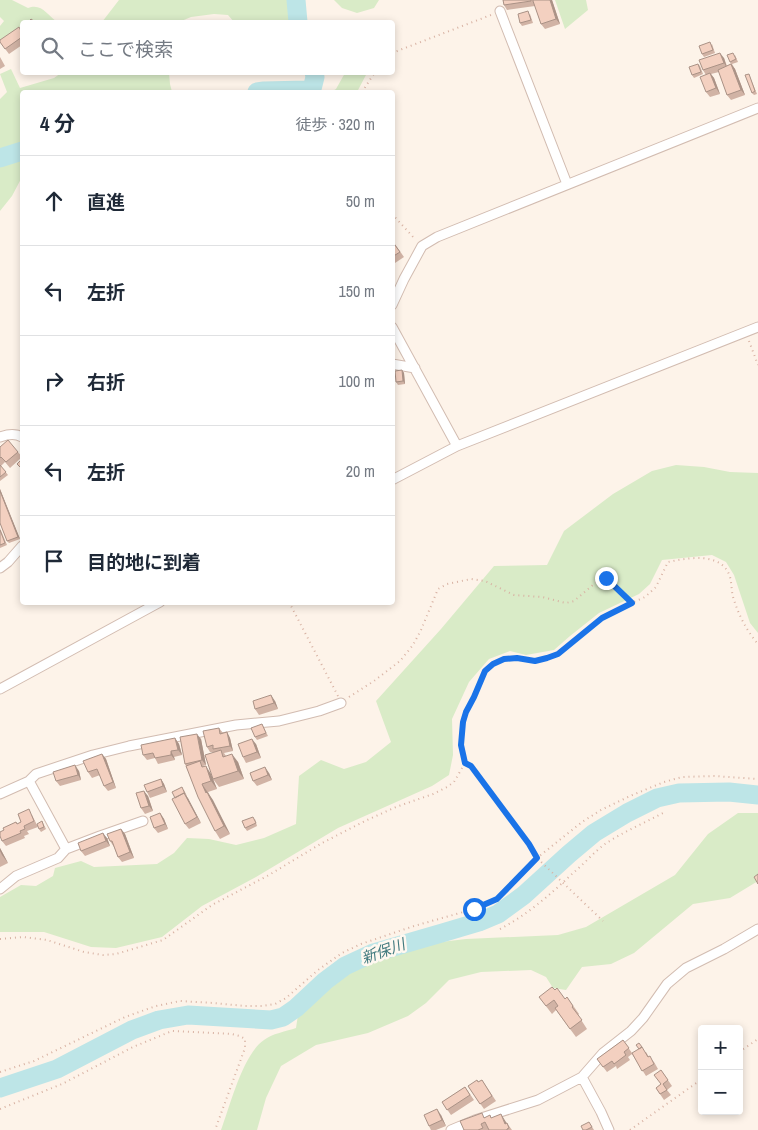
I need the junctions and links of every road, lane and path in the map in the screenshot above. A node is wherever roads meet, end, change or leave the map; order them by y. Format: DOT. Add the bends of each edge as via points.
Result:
graph roads {
  1 [pos="500,11"];
  2 [pos="395,51"];
  3 [pos="372,75"];
  4 [pos="363,90"];
  5 [pos="758,108"];
  6 [pos="567,184"];
  7 [pos="395,217"];
  8 [pos="422,246"];
  9 [pos="395,298"];
  10 [pos="758,327"];
  11 [pos="395,332"];
  12 [pos="745,332"];
  13 [pos="395,365"];
  14 [pos="758,365"];
  15 [pos="415,368"];
  16 [pos="20,436"];
  17 [pos="0,437"];
  18 [pos="457,446"];
  19 [pos="395,478"];
  20 [pos="20,548"];
  21 [pos="0,568"];
  22 [pos="632,603"];
  23 [pos="154,605"];
  24 [pos="291,605"];
  25 [pos="758,644"];
  26 [pos="0,688"];
  27 [pos="342,703"];
  28 [pos="465,763"];
  29 [pos="758,779"];
  30 [pos="29,781"];
  31 [pos="0,794"];
  32 [pos="663,813"];
  33 [pos="143,821"];
  34 [pos="66,849"];
  35 [pos="537,858"];
  36 [pos="563,883"];
  37 [pos="0,889"];
  38 [pos="603,921"];
  39 [pos="500,929"];
  40 [pos="758,929"];
  41 [pos="0,939"];
  42 [pos="758,1039"];
  43 [pos="743,1049"];
  44 [pos="0,1072"];
  45 [pos="582,1077"];
  46 [pos="698,1082"];
  47 [pos="0,1109"];
  48 [pos="215,1130"];
  49 [pos="451,1130"];
  50 [pos="609,1130"];
  51 [pos="630,1130"];
  1 -- 2 [label="path"];
  1 -- 6 [label="street"];
  3 -- 4 [label="path"];
  5 -- 6 [label="street"];
  6 -- 8 [label="street"];
  7 -- 8 [label="path"];
  8 -- 9 [label="street"];
  10 -- 12 [label="street"];
  11 -- 15 [label="street"];
  12 -- 14 [label="path"];
  12 -- 18 [label="street"];
  13 -- 15 [label="street"];
  15 -- 18 [label="street"];
  16 -- 17 [label="street" via="8,434"];
  18 -- 19 [label="street"];
  20 -- 21 [label="street"];
  22 -- 25 [label="path" via="646,597 656,587 668,562 703,557 714,560 730,577 740,615"];
  22 -- 27 [label="path" via="606,578 601,578 574,601 566,603 514,595 485,581 471,579 447,584 438,589 413,646 400,661"];
  22 -- 28 [label="path" via="602,618 558,654 535,661 504,659 485,671 463,722 461,745"];
  23 -- 26 [label="street"];
  24 -- 27 [label="path"];
  27 -- 30 [label="street" via="279,721 236,725 129,746 36,774"];
  28 -- 35 [label="path" via="471,766"];
  28 -- 41 [label="path" via="454,782 447,787 396,807 322,843 212,905 163,940 102,955 47,940"];
  29 -- 35 [label="path" via="682,777 664,782 601,810"];
  30 -- 31 [label="street"];
  30 -- 34 [label="street"];
  32 -- 36 [label="path" via="604,845"];
  33 -- 34 [label="street"];
  34 -- 37 [label="street" via="58,858 16,876"];
  35 -- 36 [label="path"];
  35 -- 44 [label="path" via="497,899 361,944 342,953 275,1004 245,1006 180,1001 156,1006 125,1017 34,1061"];
  36 -- 38 [label="path"];
  36 -- 39 [label="path" via="514,922"];
  40 -- 45 [label="street" via="686,968 667,984 643,1018 603,1053"];
  42 -- 43 [label="path"];
  45 -- 49 [label="street" via="538,1100"];
  45 -- 50 [label="street"];
  46 -- 51 [label="path"];
  47 -- 48 [label="path" via="62,1084 133,1047 172,1031 232,1034 245,1039 245,1048"];
}
